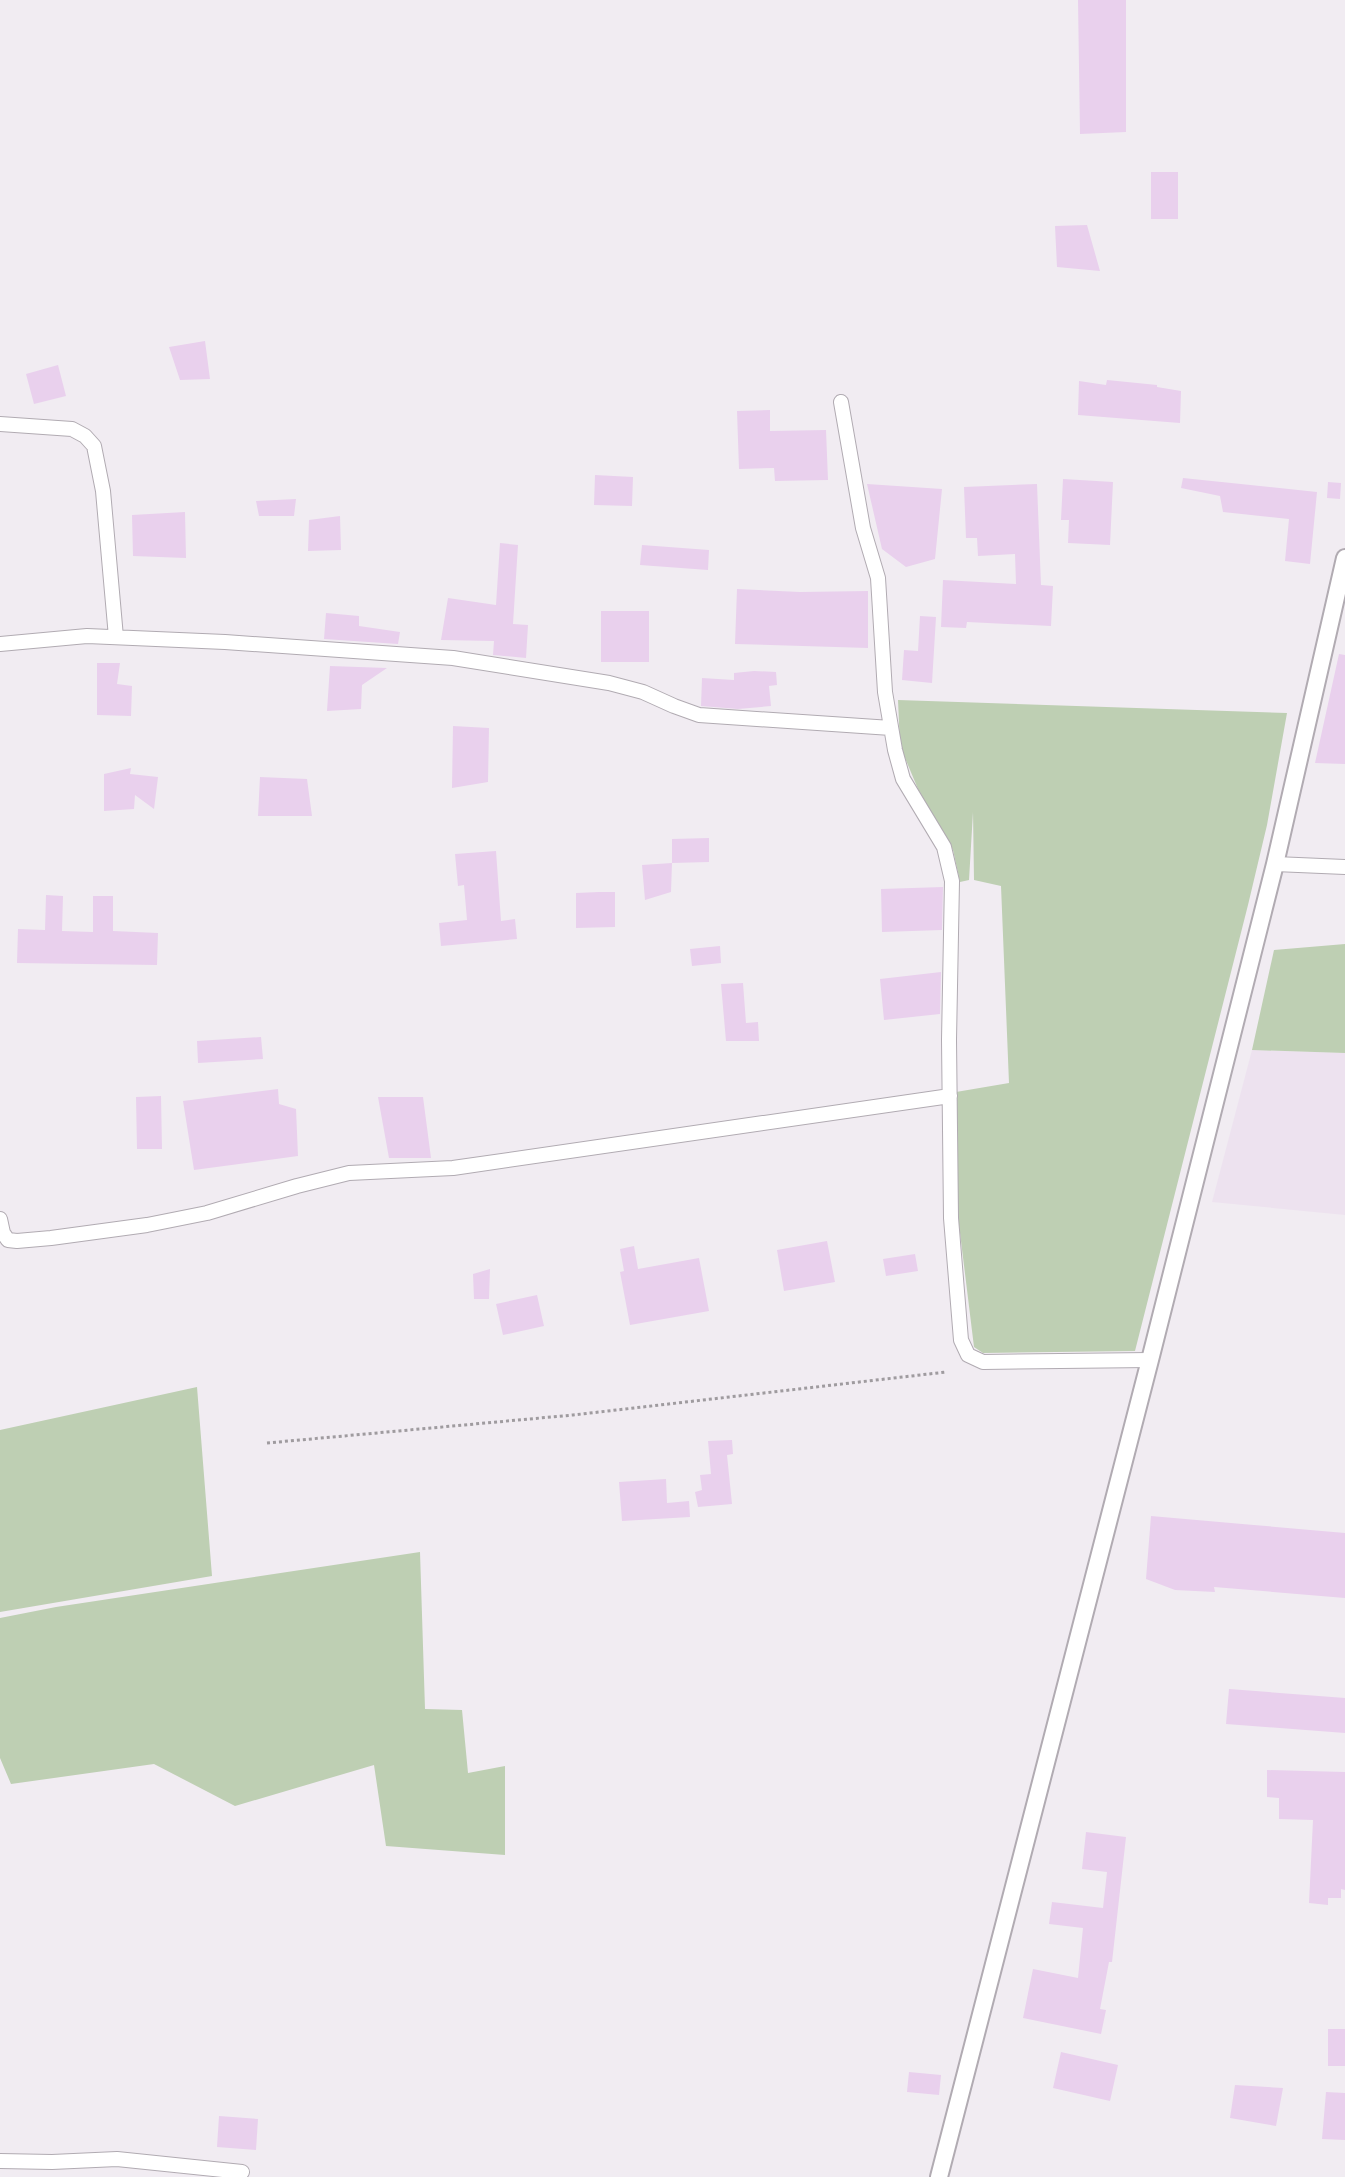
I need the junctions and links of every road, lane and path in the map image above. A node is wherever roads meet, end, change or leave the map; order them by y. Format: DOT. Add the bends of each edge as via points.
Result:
graph roads {
  1 [pos="841,402"];
  2 [pos="0,424"];
  3 [pos="1345,558"];
  4 [pos="1343,577"];
  5 [pos="116,637"];
  6 [pos="0,644"];
  7 [pos="891,728"];
  8 [pos="1275,864"];
  9 [pos="1345,867"];
  10 [pos="950,1096"];
  11 [pos="0,1220"];
  12 [pos="1150,1360"];
  13 [pos="946,1372"];
  14 [pos="267,1443"];
  15 [pos="0,2161"];
  16 [pos="242,2172"];
  17 [pos="939,2177"];
  1 -- 7 [label="street" via="863,528 878,578"];
  2 -- 5 [label="street" via="72,429 94,446 103,491"];
  3 -- 4 [label="street"];
  4 -- 8 [label="street"];
  5 -- 6 [label="street"];
  5 -- 7 [label="street" via="453,658 609,683 699,715"];
  7 -- 10 [label="street" via="903,779 944,847 952,881"];
  8 -- 9 [label="street"];
  8 -- 12 [label="street"];
  10 -- 11 [label="street" via="453,1168 349,1173 207,1213 51,1238 8,1239"];
  10 -- 12 [label="street" via="951,1218 961,1340 968,1354 983,1362"];
  12 -- 17 [label="street"];
  13 -- 14 [label="path" via="573,1415"];
  15 -- 16 [label="street" via="117,2159"];
}
